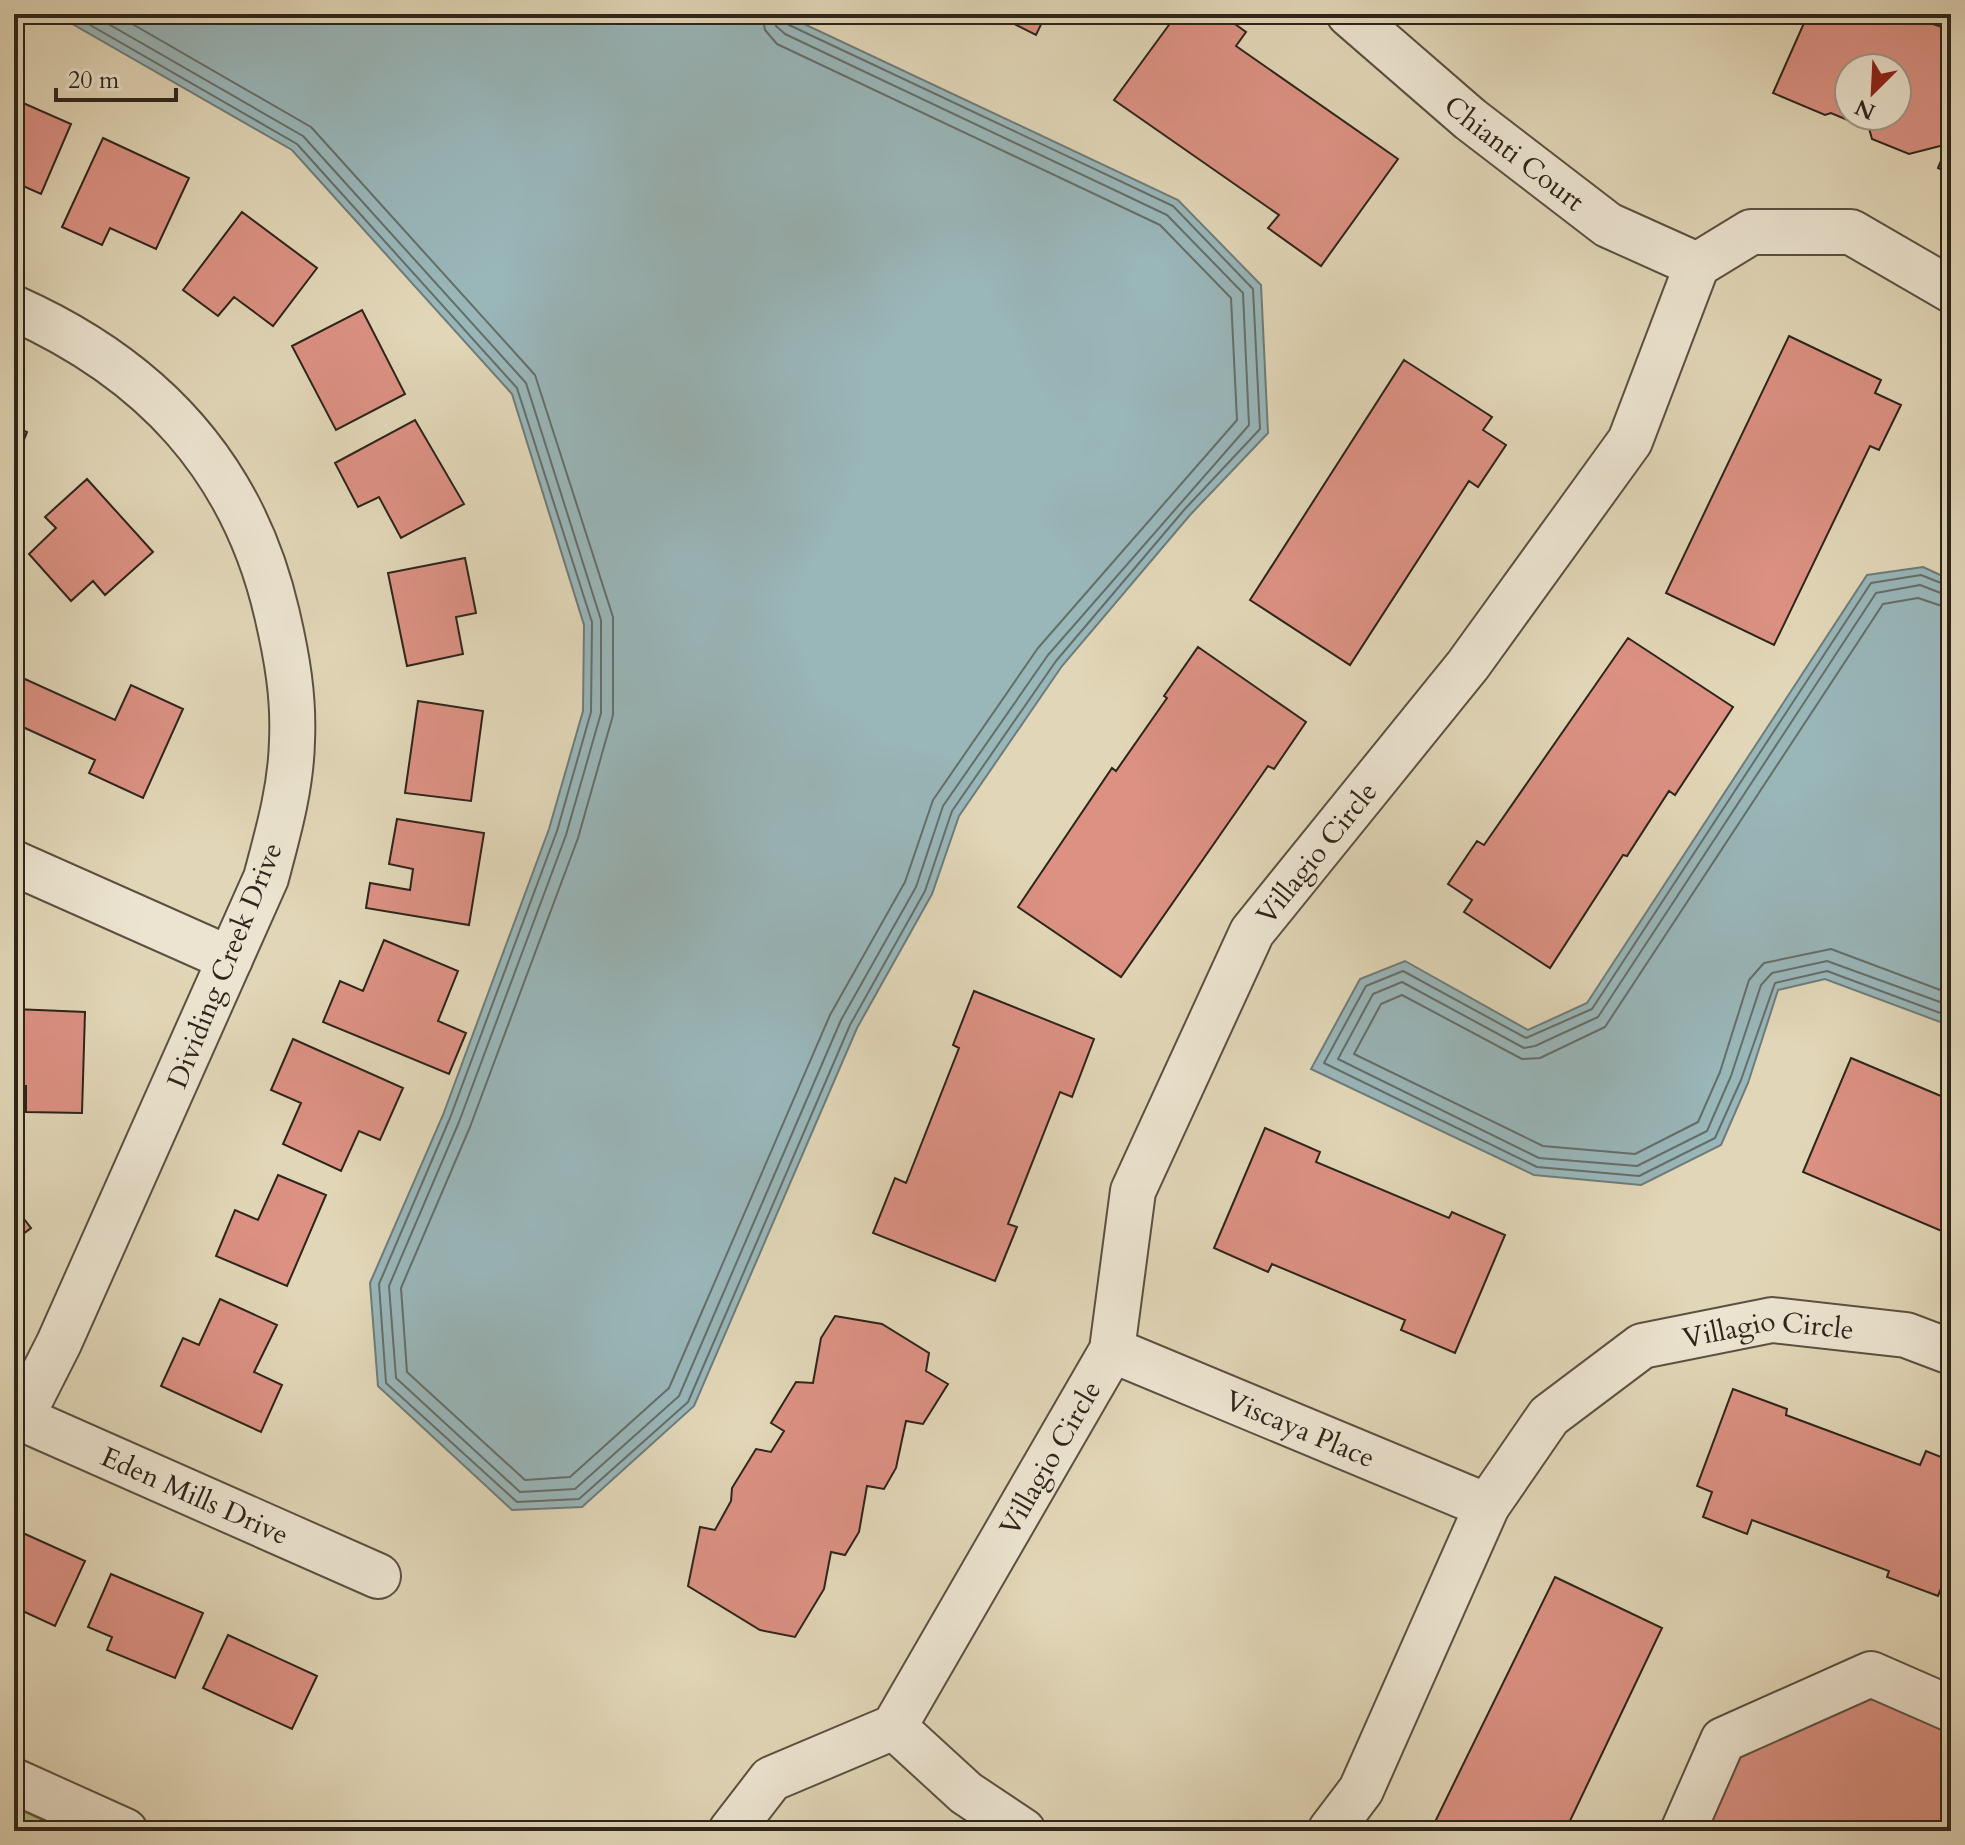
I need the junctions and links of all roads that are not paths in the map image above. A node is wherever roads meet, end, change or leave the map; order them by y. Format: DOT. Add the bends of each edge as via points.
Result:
graph roads {
  1 [pos="1349,14"];
  2 [pos="1697,265"];
  3 [pos="1951,290"];
  4 [pos="14,308"];
  5 [pos="14,863"];
  6 [pos="230,959"];
  7 [pos="1112,1350"];
  8 [pos="1951,1352"];
  9 [pos="17,1417"];
  10 [pos="1487,1506"];
  11 [pos="378,1576"];
  12 [pos="1951,1709"];
  13 [pos="894,1727"];
  14 [pos="14,1781"];
  15 [pos="125,1831"];
  16 [pos="731,1831"];
  17 [pos="1023,1831"];
  18 [pos="1330,1831"];
  19 [pos="1683,1831"];
  1 -- 2 [label="street, Chianti Court" via="1470,119 1608,225"];
  2 -- 3 [label="street" via="1751,232 1851,232"];
  2 -- 7 [label="street, Villagio Circle" via="1630,441 1468,665 1252,932 1133,1191"];
  4 -- 6 [label="street, Dividing Creek Drive" via="99,352 171,412 217,468 269,580 288,664 292,744 283,815 266,878"];
  5 -- 6 [label="street"];
  6 -- 9 [label="street, Dividing Creek Drive" via="59,1343"];
  7 -- 10 [label="street, Viscaya Place"];
  7 -- 13 [label="street, Villagio Circle"];
  8 -- 10 [label="street, Villagio Circle" via="1906,1335 1772,1320 1642,1346 1549,1416"];
  9 -- 11 [label="street, Eden Mills Drive"];
  10 -- 18 [label="street, Villagio Circle" via="1361,1790"];
  12 -- 19 [label="street" via="1871,1674 1723,1740"];
  13 -- 16 [label="street" via="771,1779"];
  13 -- 17 [label="street" via="966,1793"];
  14 -- 15 [label="street"];
}
